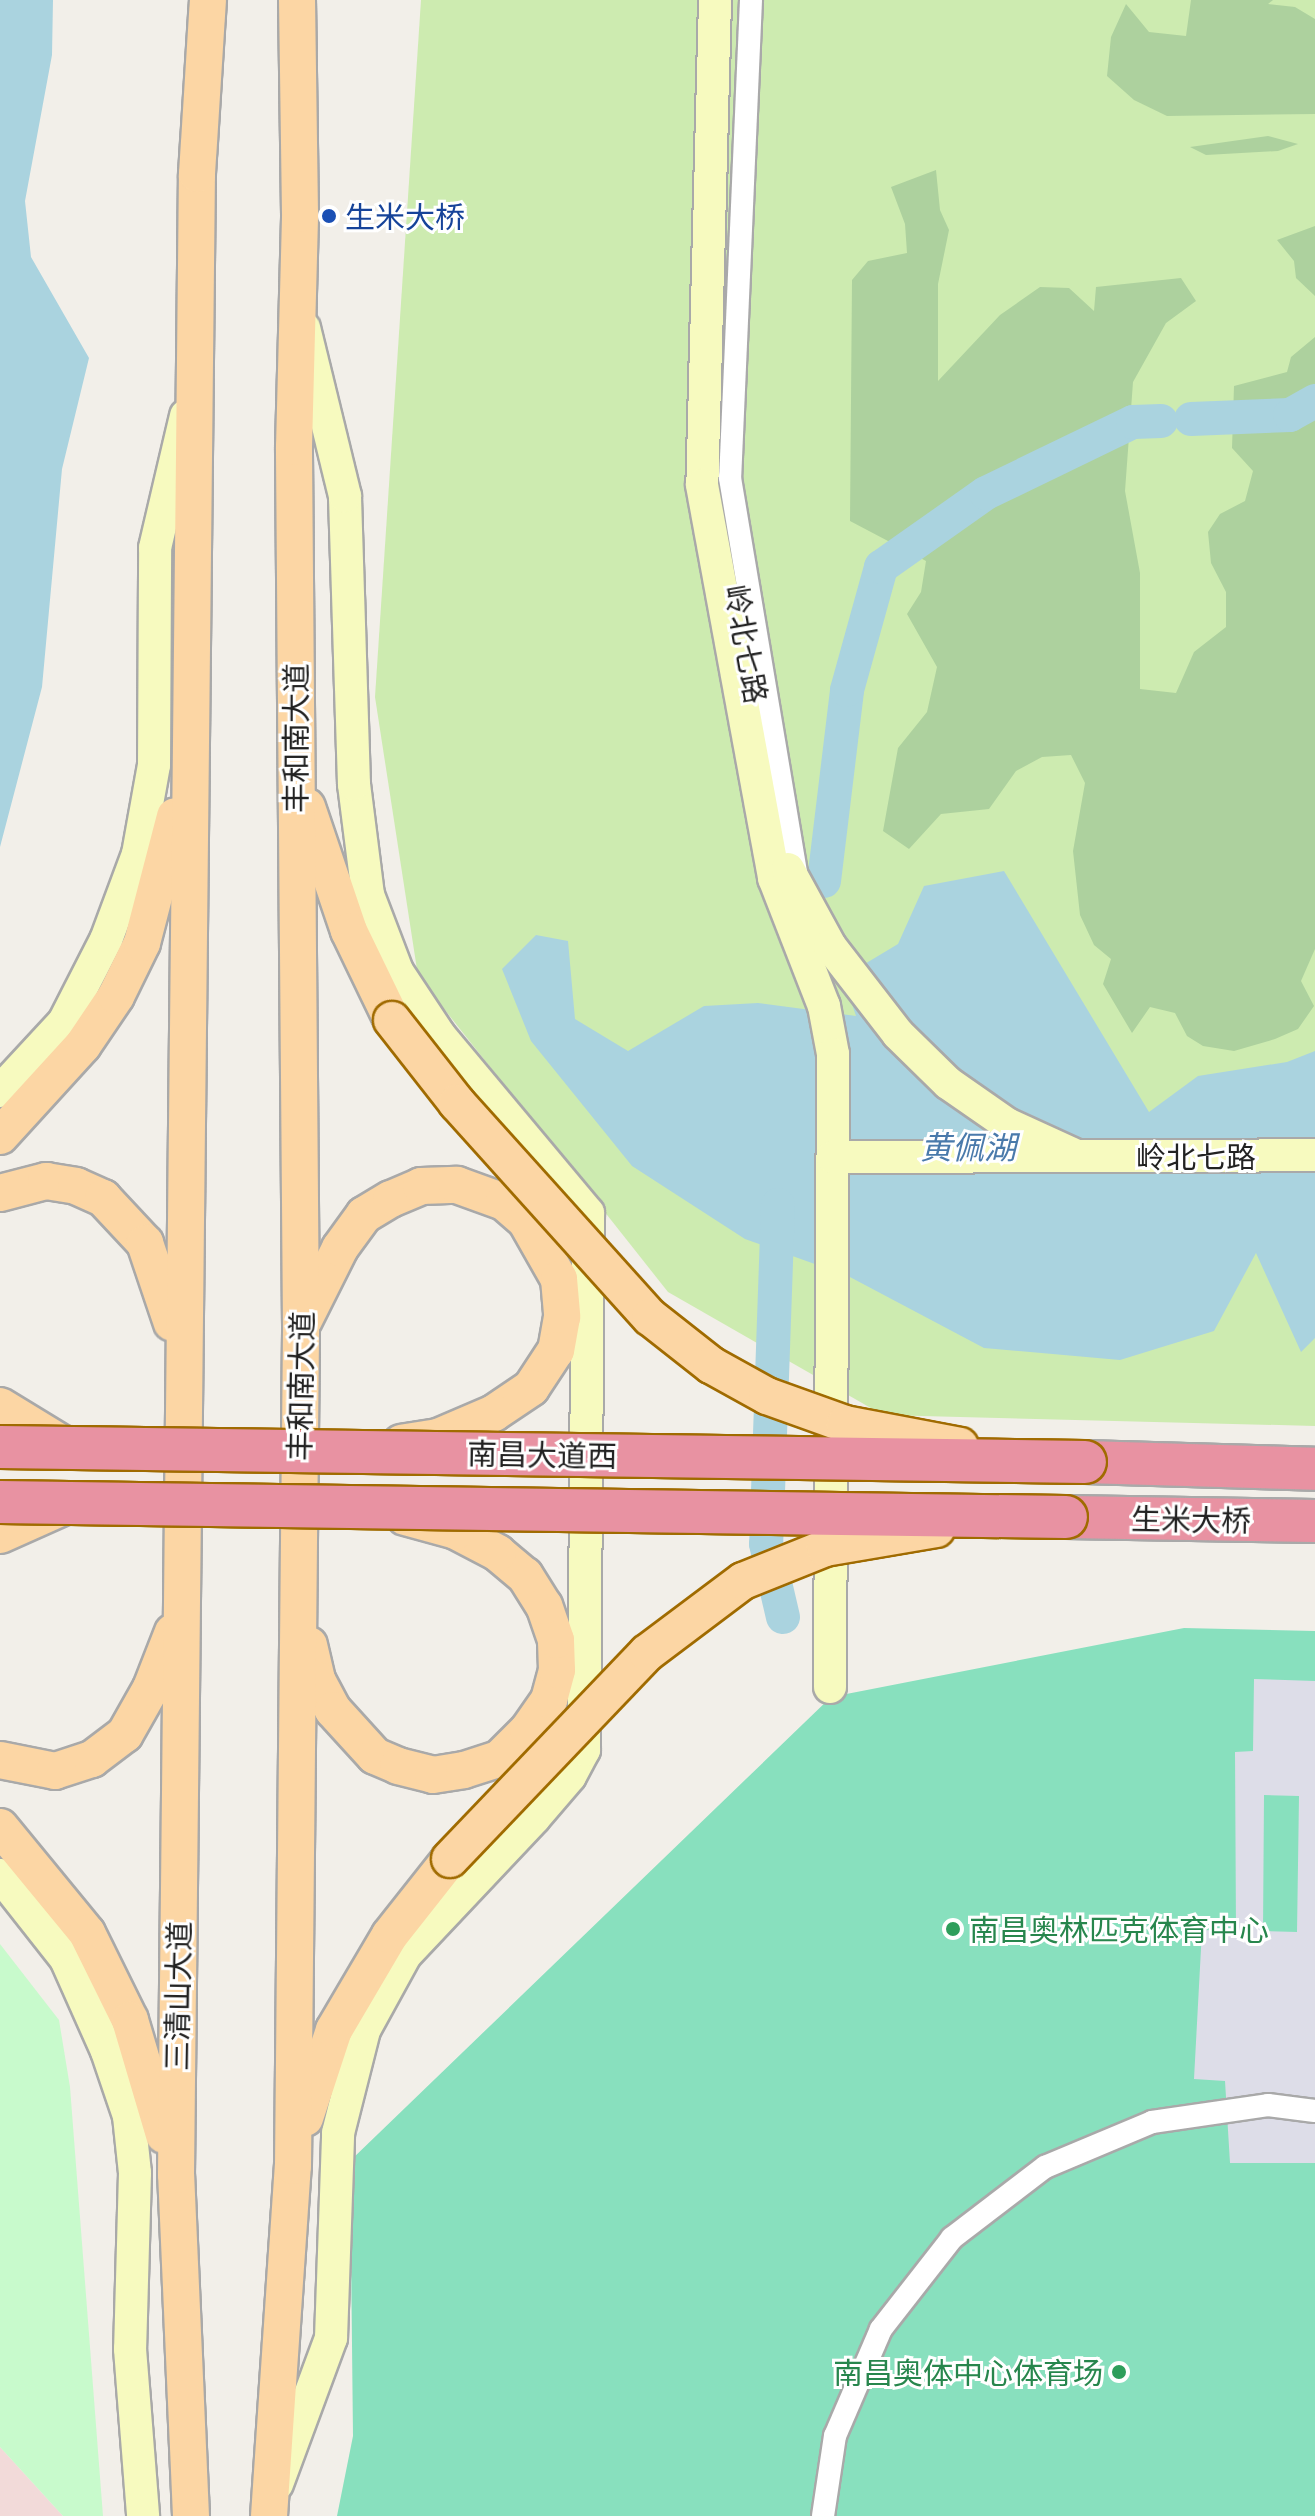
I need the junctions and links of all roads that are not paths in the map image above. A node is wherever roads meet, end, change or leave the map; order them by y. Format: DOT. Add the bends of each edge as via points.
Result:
graph roads {
  1 [pos="208,0"];
  2 [pos="297,0"];
  3 [pos="703,0"];
  4 [pos="715,0"];
  5 [pos="733,0"];
  6 [pos="751,0"];
  7 [pos="298,306"];
  8 [pos="195,375"];
  9 [pos="192,684"];
  10 [pos="295,774"];
  11 [pos="786,884"];
  12 [pos="16,1097"];
  13 [pos="0,1136"];
  14 [pos="1315,1155"];
  15 [pos="1077,1156"];
  16 [pos="833,1157"];
  17 [pos="0,1193"];
  18 [pos="301,1325"];
  19 [pos="183,1359"];
  20 [pos="0,1406"];
  21 [pos="0,1447"];
  22 [pos="69,1448"];
  23 [pos="347,1451"];
  24 [pos="1085,1462"];
  25 [pos="1315,1469"];
  26 [pos="0,1502"];
  27 [pos="73,1502"];
  28 [pos="364,1506"];
  29 [pos="1066,1517"];
  30 [pos="1315,1521"];
  31 [pos="0,1535"];
  32 [pos="298,1600"];
  33 [pos="181,1612"];
  34 [pos="830,1687"];
  35 [pos="0,1760"];
  36 [pos="0,1827"];
  37 [pos="12,1865"];
  38 [pos="1315,2111"];
  39 [pos="293,2166"];
  40 [pos="176,2175"];
  41 [pos="272,2510"];
  42 [pos="190,2511"];
  43 [pos="143,2516"];
  44 [pos="823,2516"];
  1 -- 8 [label="main road" via="197,174"];
  2 -- 7 [label="main road, 丰和南大道"];
  3 -- 11 [label="street" via="687,483 752,833"];
  4 -- 11 [label="main road" via="702,485"];
  5 -- 11 [label="main road, 岭北七路" via="718,481"];
  6 -- 11 [label="street" via="730,478"];
  7 -- 10 [label="main road, 丰和南大道"];
  7 -- 41 [label="main road" via="345,496 354,784 368,895 397,971 440,1036 588,1213 584,1750 570,1776 405,1955 364,2030 338,2133 331,2338"];
  8 -- 9 [label="main road"];
  8 -- 12 [label="main road" via="155,548 154,765 138,854 106,940 64,1022"];
  9 -- 12 [label="main road" via="173,829 142,943 83,1045"];
  9 -- 19 [label="main road"];
  10 -- 18 [label="main road, 丰和南大道"];
  10 -- 24 [label="main road, bridge" via="349,931 392,1020 457,1103 650,1317 711,1365 767,1396 845,1424 932,1443"];
  11 -- 15 [label="main road, 岭北七路" via="878,1012 948,1083 1007,1124"];
  11 -- 16 [label="main road" via="832,1038"];
  12 -- 13 [label="main road"];
  14 -- 15 [label="main road, 岭北七路"];
  15 -- 16 [label="main road, 岭北七路"];
  16 -- 34 [label="main road"];
  17 -- 19 [label="main road" via="46,1181 103,1198 145,1243"];
  18 -- 23 [label="main road, bridge" via="340,1248 364,1215 421,1186 457,1185 504,1202 546,1249 559,1279 562,1317 556,1350 531,1388 494,1413 438,1437"];
  18 -- 32 [label="main road, 丰和南大道"];
  19 -- 33 [label="main road, 三清山大道"];
  20 -- 22 [label="main road"];
  21 -- 22 [label="highway, 南昌大道西, bridge"];
  22 -- 23 [label="highway, 南昌大道西, bridge"];
  23 -- 24 [label="highway, 南昌大道西, bridge"];
  24 -- 25 [label="highway, 生米大桥"];
  26 -- 27 [label="highway, 南昌大道西, bridge"];
  27 -- 28 [label="highway, 南昌大道西, bridge"];
  27 -- 31 [label="main road"];
  28 -- 29 [label="highway, 南昌大道西, bridge"];
  28 -- 32 [label="main road, bridge" via="456,1531 498,1553 525,1576 544,1606 556,1640 549,1700 500,1758 433,1775 398,1766 375,1756 355,1738 317,1680"];
  29 -- 30 [label="highway, 生米大桥"];
  29 -- 39 [label="main road, bridge" via="901,1533 825,1548 743,1581 647,1653 450,1859 390,1935 334,2030"];
  32 -- 39 [label="main road"];
  33 -- 35 [label="main road" via="151,1688 125,1734 92,1759 55,1771"];
  33 -- 40 [label="main road, 三清山大道"];
  36 -- 37 [label="main road"];
  37 -- 40 [label="main road" via="87,1933 130,2020"];
  37 -- 43 [label="main road" via="66,1959 129,2116 135,2173 130,2349"];
  38 -- 44 [label="street" via="1268,2105 1152,2122 1045,2167 952,2238 881,2329 835,2436"];
  39 -- 41 [label="main road"];
  40 -- 42 [label="main road, 三清山大道"];
}
